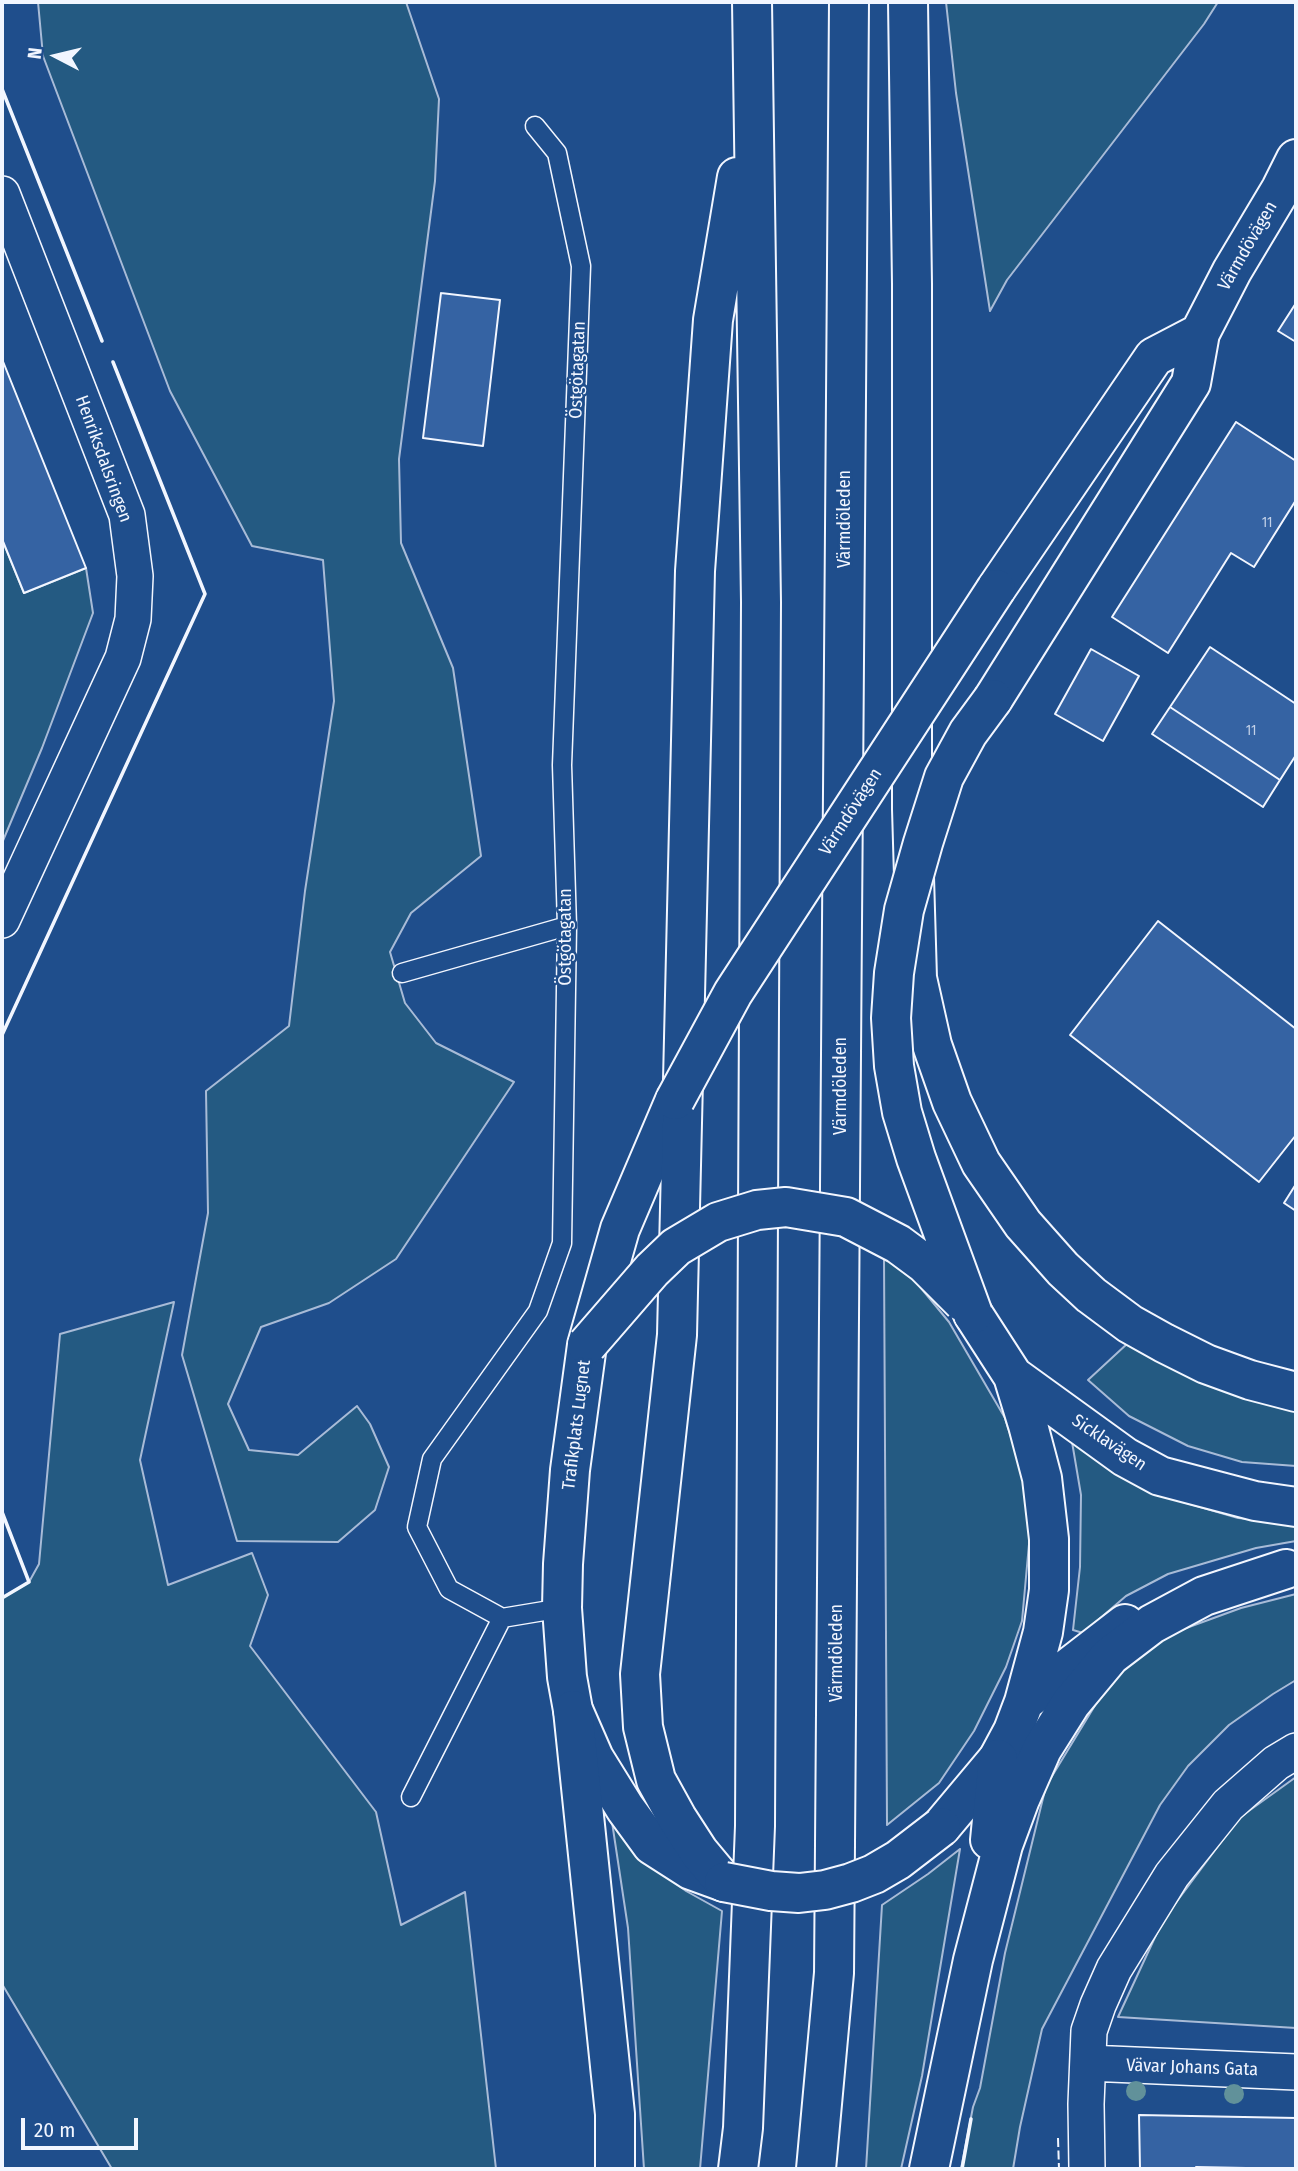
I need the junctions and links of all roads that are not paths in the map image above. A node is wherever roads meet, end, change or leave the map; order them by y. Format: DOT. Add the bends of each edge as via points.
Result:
graph roads {
  1 [pos="752,2"];
  2 [pos="849,2"];
  3 [pos="908,2"];
  4 [pos="754,78"];
  5 [pos="534,125"];
  6 [pos="1296,159"];
  7 [pos="2,194"];
  8 [pos="1200,333"];
  9 [pos="2,920"];
  10 [pos="567,926"];
  11 [pos="402,973"];
  12 [pos="973,1314"];
  13 [pos="587,1345"];
  14 [pos="1013,1376"];
  15 [pos="1296,1392"];
  16 [pos="1296,1507"];
  17 [pos="1291,1569"];
  18 [pos="562,1608"];
  19 [pos="502,1618"];
  20 [pos="1024,1702"];
  21 [pos="573,1710"];
  22 [pos="1296,1751"];
  23 [pos="998,1759"];
  24 [pos="411,1797"];
  25 [pos="724,1882"];
  26 [pos="973,1960"];
  27 [pos="1088,2063"];
  28 [pos="1296,2072"];
  29 [pos="615,2169"];
  30 [pos="738,2169"];
  31 [pos="816,2169"];
  32 [pos="929,2169"];
  33 [pos="1087,2169"];
  1 -- 4 [label="main road"];
  2 -- 31 [label="main road, Värmdöleden" via="834,1973"];
  3 -- 15 [label="main road" via="912,809 917,978 932,1045 981,1163 1023,1224 1063,1269 1120,1317 1164,1343 1217,1368"];
  4 -- 25 [label="main road" via="713,320 695,571 677,1335 640,1674 643,1727 656,1780 699,1852"];
  4 -- 30 [label="main road" via="761,602 755,1812"];
  5 -- 10 [label="lane, Östgötagatan" via="557,153 581,266 562,765"];
  6 -- 8 [label="main road, Värmdövägen"];
  7 -- 9 [label="street, Henriksdalsringen" via="127,515 135,576 133,620 123,659"];
  8 -- 12 [label="main road, Värmdövägen, bridge" via="1191,383 944,777 904,910 891,1018 894,1066 916,1158"];
  8 -- 13 [label="main road, Värmdövägen, bridge" via="1154,357 996,589 733,993 675,1100 620,1229"];
  10 -- 11 [label="lane"];
  10 -- 19 [label="lane, Östgötagatan" via="562,1244 538,1311 432,1459 417,1527 449,1589"];
  12 -- 13 [label="main road, Trafikplats Lugnet, bridge" via="925,1264 898,1244 846,1217 786,1207 736,1215 676,1247"];
  12 -- 14 [label="main road, Trafikplats Lugnet"];
  13 -- 18 [label="main road, Trafikplats Lugnet" via="570,1470"];
  14 -- 16 [label="main road, Sicklavägen" via="1125,1457 1160,1476"];
  14 -- 20 [label="main road, Trafikplats Lugnet" via="1042,1478 1049,1539 1043,1632"];
  17 -- 20 [label="main road" via="1226,1577 1136,1616"];
  17 -- 26 [label="main road" via="1204,1596 1152,1624 1110,1656 1071,1703 1042,1749 1020,1799"];
  18 -- 19 [label="lane"];
  18 -- 21 [label="main road, Trafikplats Lugnet"];
  19 -- 24 [label="lane"];
  20 -- 23 [label="main road, Trafikplats Lugnet"];
  21 -- 25 [label="main road, Trafikplats Lugnet" via="594,1758 652,1845 691,1870"];
  21 -- 29 [label="main road" via="615,2114"];
  22 -- 27 [label="street" via="1228,1805 1172,1875 1114,1969 1090,2031"];
  23 -- 25 [label="main road, Trafikplats Lugnet, bridge" via="941,1826 874,1874 825,1890 799,1892"];
  23 -- 26 [label="main road"];
  26 -- 32 [label="main road"];
  27 -- 28 [label="street, Vävar Johans Gata"];
  27 -- 33 [label="street"];
}
